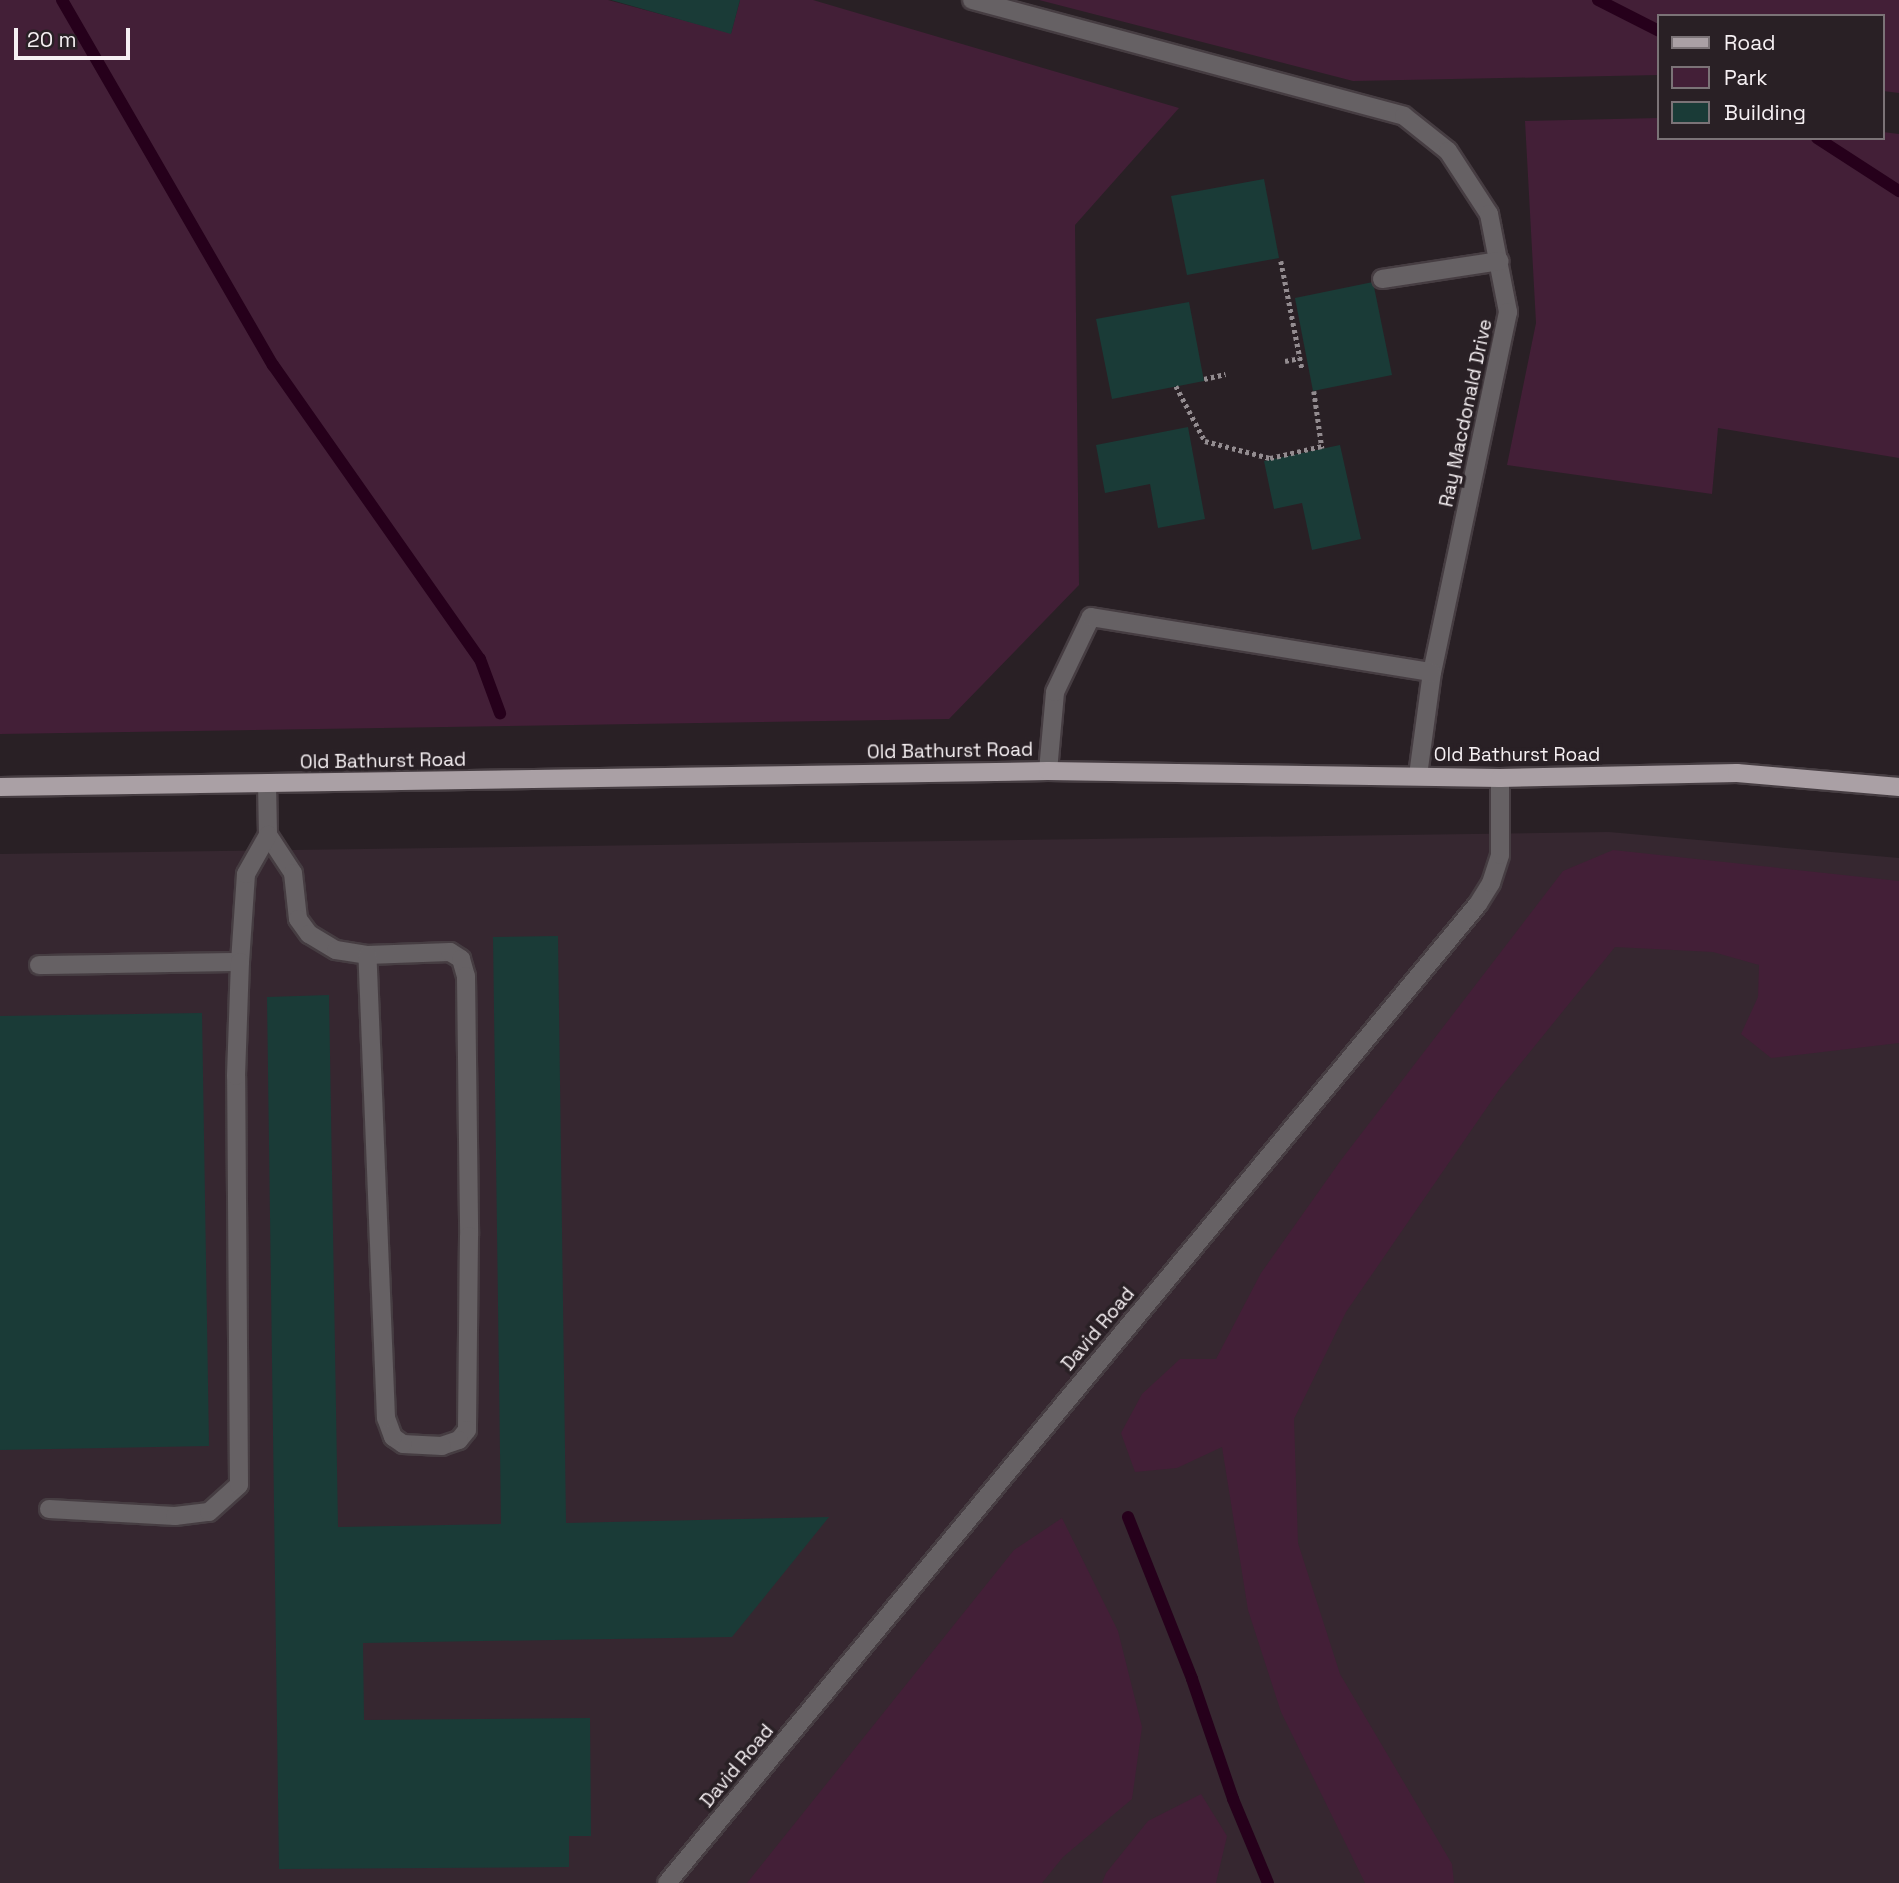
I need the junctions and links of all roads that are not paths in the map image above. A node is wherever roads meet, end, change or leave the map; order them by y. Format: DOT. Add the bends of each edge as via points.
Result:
graph roads {
  1 [pos="972,0"];
  2 [pos="1500,261"];
  3 [pos="1382,279"];
  4 [pos="1432,672"];
  5 [pos="1048,771"];
  6 [pos="1418,776"];
  7 [pos="1500,778"];
  8 [pos="267,783"];
  9 [pos="0,787"];
  10 [pos="1899,787"];
  11 [pos="268,835"];
  12 [pos="367,955"];
  13 [pos="240,962"];
  14 [pos="39,965"];
  15 [pos="49,1509"];
  16 [pos="667,1883"];
  1 -- 2 [label="street, Ray Macdonald Drive" via="1404,116 1448,151 1473,188 1489,214"];
  2 -- 3 [label="street"];
  2 -- 4 [label="street, Ray Macdonald Drive" via="1508,312"];
  4 -- 5 [label="street" via="1091,617 1055,692"];
  4 -- 6 [label="street, Ray Macdonald Drive"];
  5 -- 6 [label="main road, Old Bathurst Road"];
  5 -- 8 [label="main road, Old Bathurst Road"];
  6 -- 7 [label="main road, Old Bathurst Road"];
  7 -- 10 [label="main road, Old Bathurst Road" via="1737,773"];
  7 -- 16 [label="street, David Road" via="1500,855 1492,883 1478,904"];
  8 -- 9 [label="main road, Old Bathurst Road"];
  8 -- 11 [label="street"];
  11 -- 12 [label="street" via="293,873 298,919 309,934 336,950"];
  11 -- 13 [label="street" via="246,874"];
  12 -- 12 [label="street" via="450,952 461,959 466,976 467,1430 459,1440 442,1446 403,1444 393,1437 386,1418"];
  13 -- 14 [label="street"];
  13 -- 15 [label="street" via="236,1076 239,1485 209,1512 186,1515"];
}
